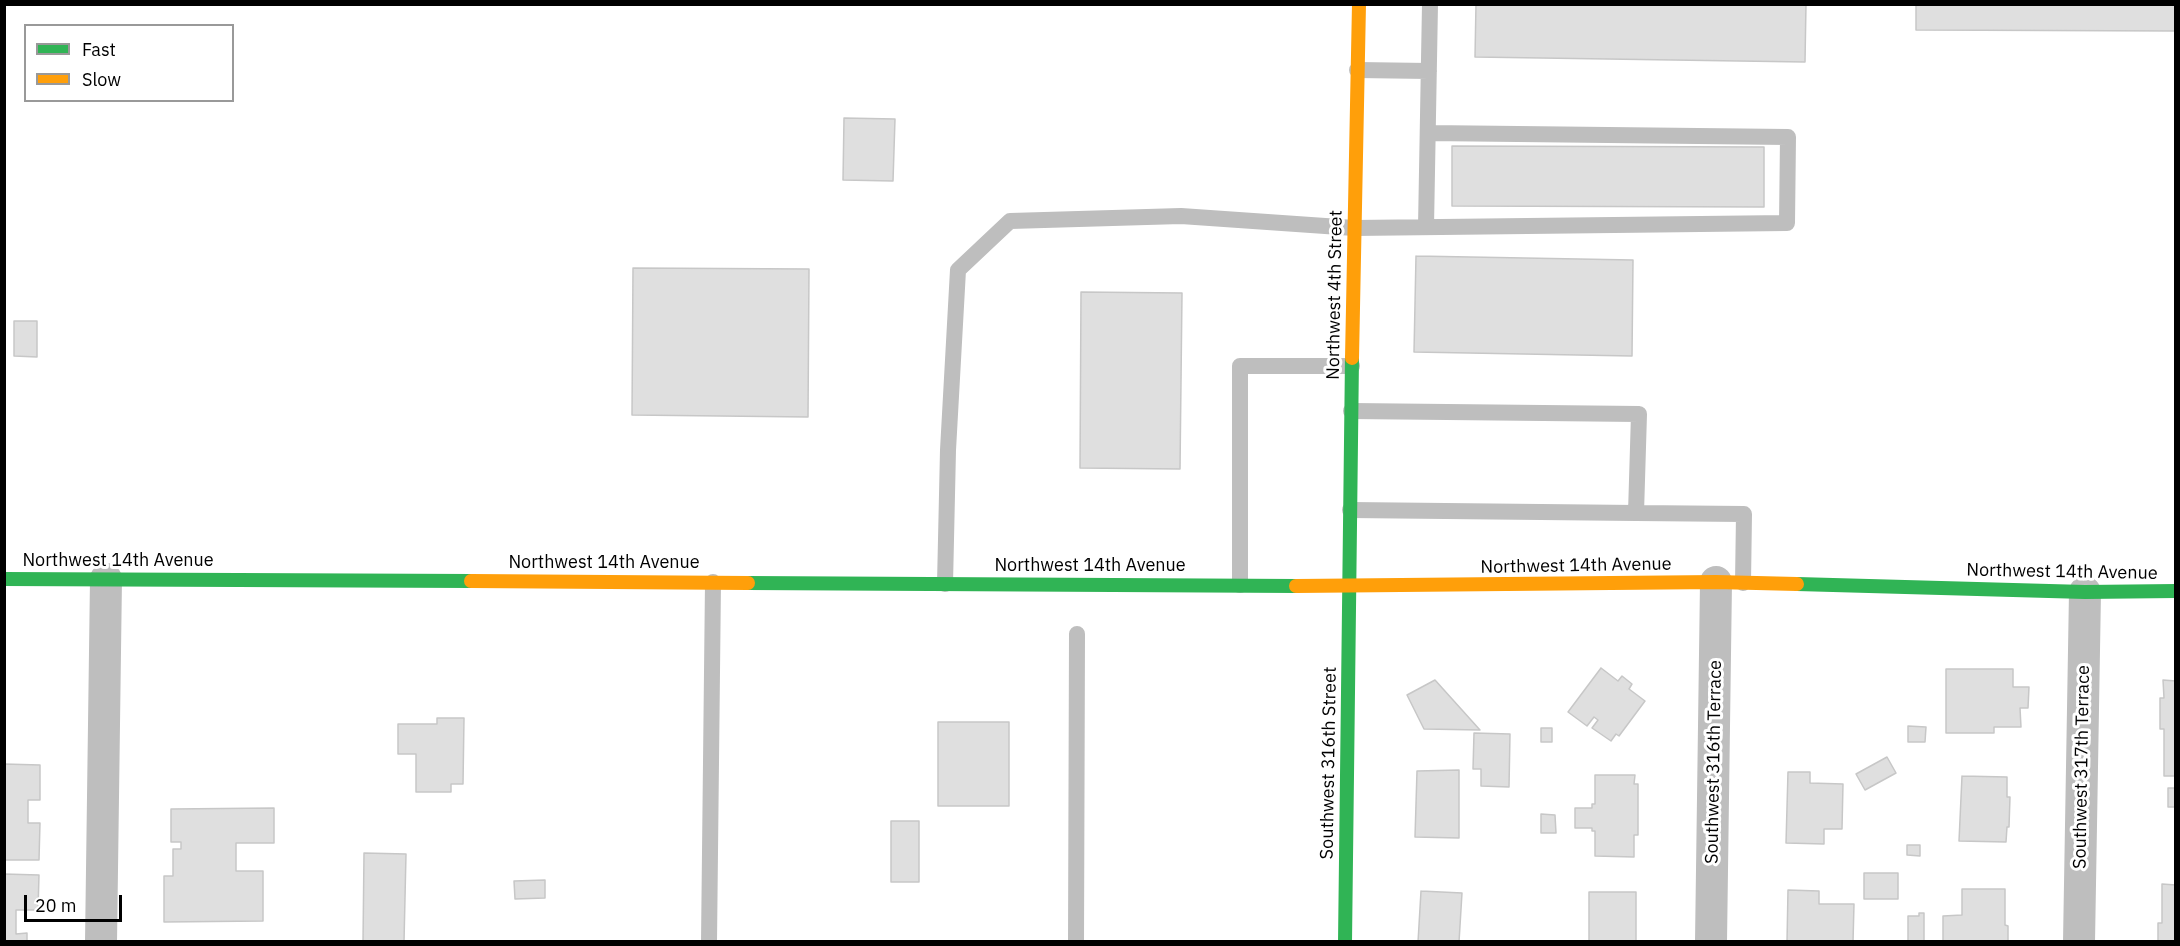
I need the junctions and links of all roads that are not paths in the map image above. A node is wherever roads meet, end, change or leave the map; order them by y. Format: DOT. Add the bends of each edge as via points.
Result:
graph roads {
  1 [pos="1359,4"];
  2 [pos="1430,4"];
  3 [pos="1357,70"];
  4 [pos="1429,71"];
  5 [pos="1428,132"];
  6 [pos="1426,227"];
  7 [pos="1354,228"];
  8 [pos="1352,366"];
  9 [pos="1351,411"];
  10 [pos="1350,510"];
  11 [pos="1636,513"];
  12 [pos="4,579"];
  13 [pos="106,579"];
  14 [pos="712,582"];
  15 [pos="1730,583"];
  16 [pos="945,584"];
  17 [pos="1240,585"];
  18 [pos="1348,586"];
  19 [pos="2175,591"];
  20 [pos="2085,592"];
  21 [pos="1077,634"];
  22 [pos="101,942"];
  23 [pos="709,942"];
  24 [pos="1076,942"];
  25 [pos="1345,942"];
  26 [pos="1711,942"];
  27 [pos="2079,942"];
  1 -- 3 [label="street, Northwest 4th Street"];
  2 -- 4 [label="lane"];
  3 -- 4 [label="lane"];
  3 -- 7 [label="street, Northwest 4th Street"];
  4 -- 5 [label="lane"];
  5 -- 6 [label="lane"];
  5 -- 6 [label="lane" via="1788,137 1786,223"];
  6 -- 7 [label="lane"];
  7 -- 8 [label="street, Northwest 4th Street"];
  7 -- 16 [label="lane" via="1180,216 1010,221 958,270"];
  8 -- 9 [label="street, Northwest 4th Street"];
  8 -- 17 [label="lane" via="1240,366"];
  9 -- 10 [label="street, Northwest 4th Street"];
  9 -- 11 [label="lane" via="1639,414"];
  10 -- 11 [label="lane"];
  10 -- 18 [label="street, Northwest 4th Street"];
  11 -- 15 [label="lane" via="1744,514"];
  12 -- 13 [label="street, Northwest 14th Avenue"];
  13 -- 14 [label="street, Northwest 14th Avenue"];
  13 -- 22 [label="street"];
  14 -- 16 [label="street, Northwest 14th Avenue"];
  14 -- 23 [label="lane"];
  15 -- 18 [label="street, Northwest 14th Avenue"];
  15 -- 20 [label="street, Northwest 14th Avenue"];
  15 -- 26 [label="street, Southwest 316th Terrace"];
  16 -- 17 [label="street, Northwest 14th Avenue"];
  17 -- 18 [label="street, Northwest 14th Avenue"];
  18 -- 25 [label="street, Southwest 316th Street"];
  19 -- 20 [label="street, Northwest 14th Avenue"];
  20 -- 27 [label="street, Southwest 317th Terrace"];
  21 -- 24 [label="lane"];
}
